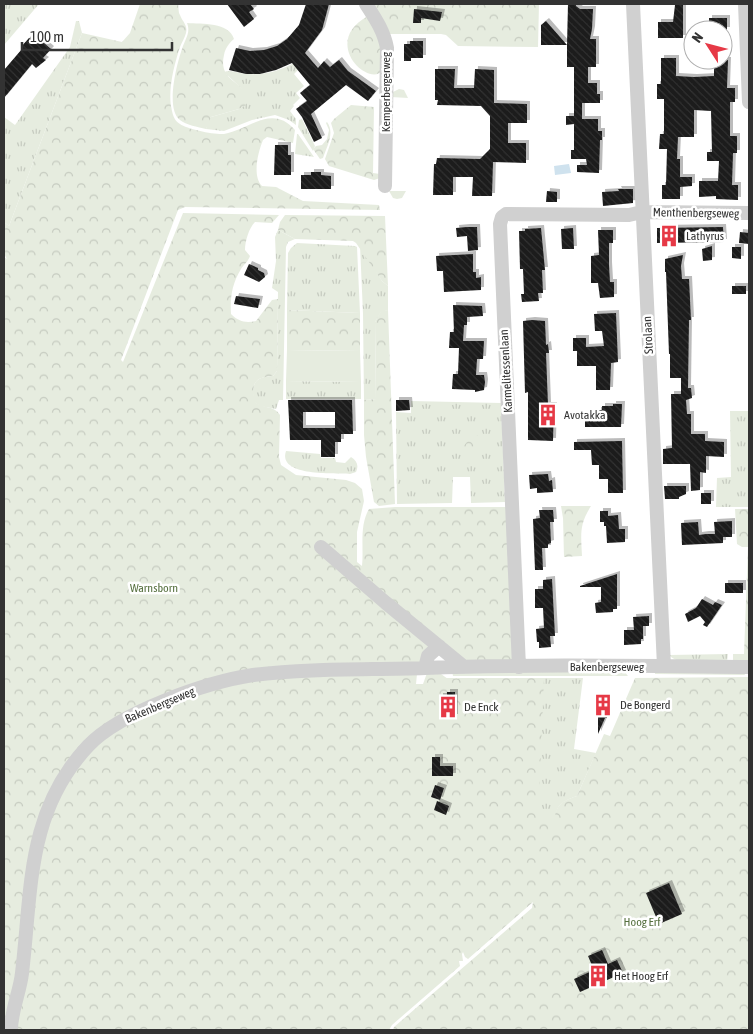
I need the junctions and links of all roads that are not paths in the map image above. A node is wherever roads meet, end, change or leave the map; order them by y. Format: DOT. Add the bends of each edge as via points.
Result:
graph roads {
  1 [pos="366,4"];
  2 [pos="633,4"];
  3 [pos="745,4"];
  4 [pos="749,102"];
  5 [pos="385,186"];
  6 [pos="642,212"];
  7 [pos="749,213"];
  8 [pos="321,547"];
  9 [pos="439,646"];
  10 [pos="664,666"];
  11 [pos="464,667"];
  12 [pos="519,667"];
  13 [pos="749,667"];
  14 [pos="425,668"];
  15 [pos="9,1005"];
  16 [pos="11,1030"];
  1 -- 5 [label="street, Kemperbergerweg" via="380,27 387,48"];
  2 -- 6 [label="street, Strolaan"];
  3 -- 4 [label="street"];
  6 -- 7 [label="street, Menthenbergseweg"];
  6 -- 10 [label="street, Strolaan"];
  6 -- 12 [label="street, Karmelitessenlaan" via="629,216 506,214 500,224"];
  8 -- 9 [label="street"];
  9 -- 11 [label="street"];
  9 -- 14 [label="street" via="428,656"];
  10 -- 12 [label="street, Bakenbergseweg"];
  10 -- 13 [label="street, Bakenbergseweg"];
  11 -- 12 [label="street, Bakenbergseweg"];
  11 -- 14 [label="street, Bakenbergseweg"];
  14 -- 15 [label="street, Bakenbergseweg" via="320,670 251,676 220,683 132,715 89,745 58,788 38,836 22,974"];
  15 -- 16 [label="street, Bakenbergseweg"];
}
